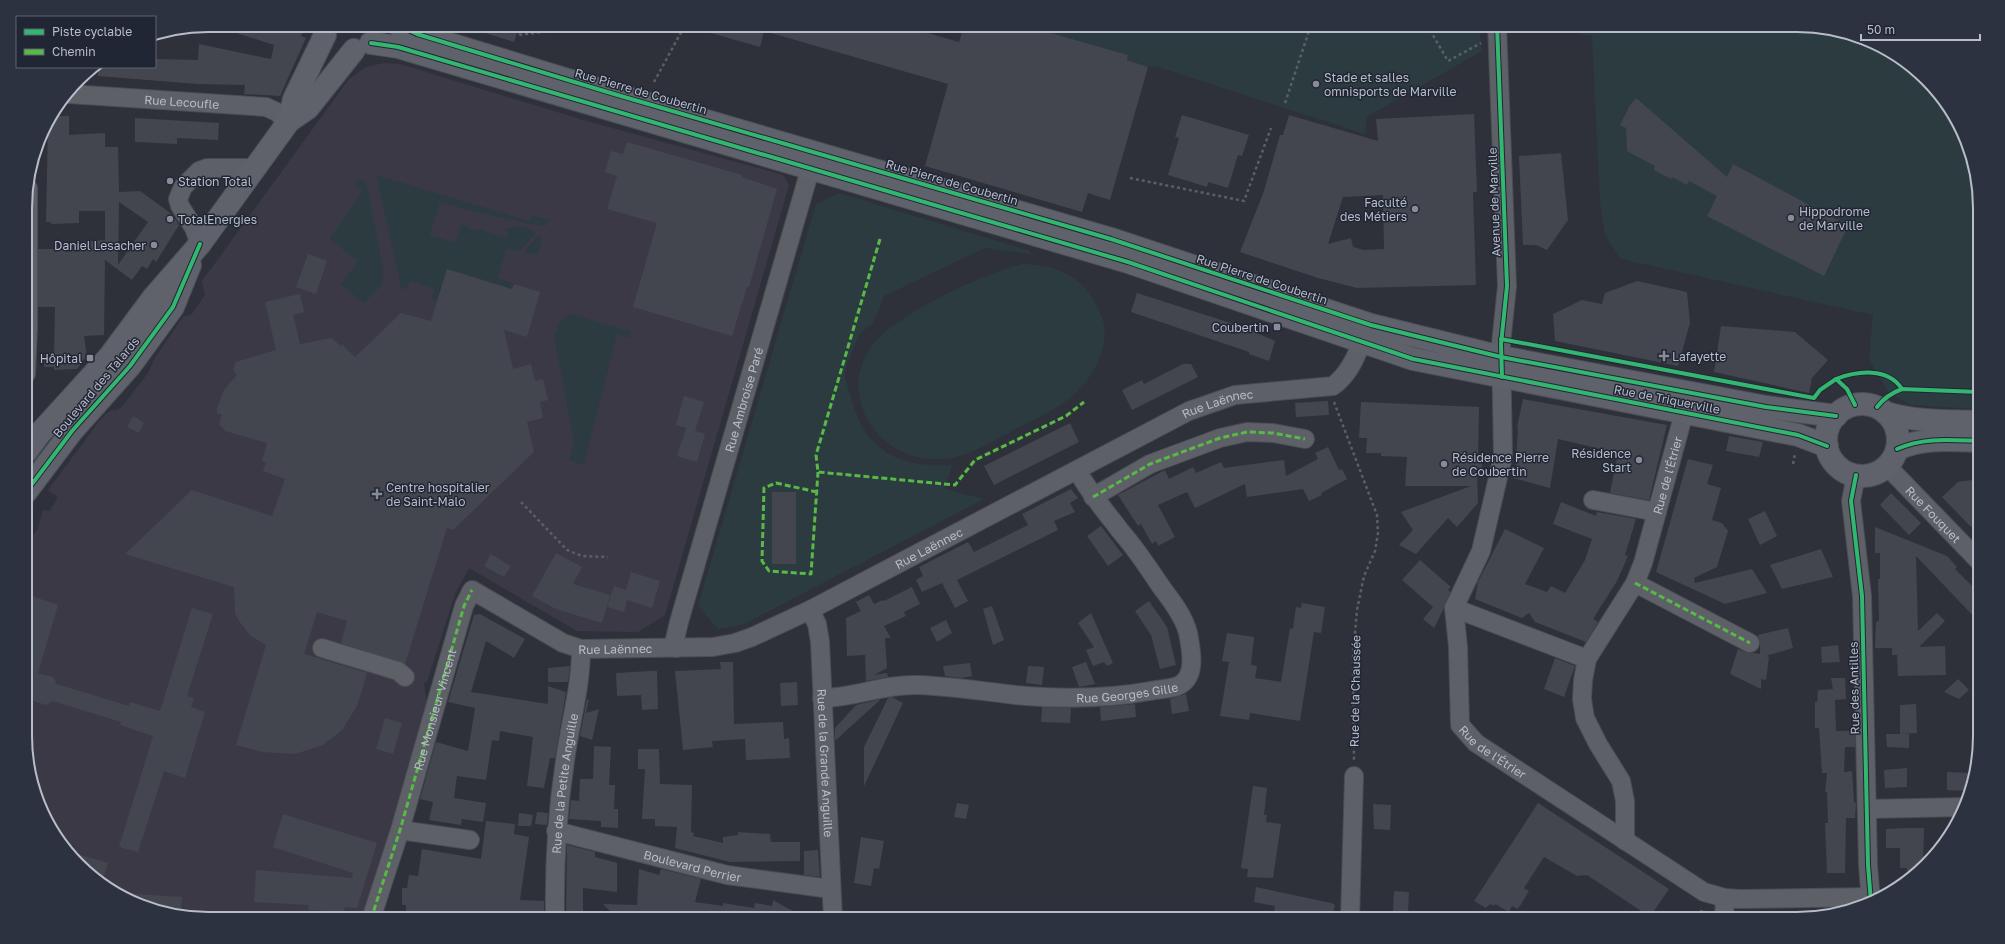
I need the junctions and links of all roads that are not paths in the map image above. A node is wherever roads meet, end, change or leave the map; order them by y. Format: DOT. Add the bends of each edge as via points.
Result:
graph roads {
  1 [pos="323,32"];
  2 [pos="326,32"];
  3 [pos="413,32"];
  4 [pos="1497,32"];
  5 [pos="368,39"];
  6 [pos="74,94"];
  7 [pos="287,123"];
  8 [pos="813,160"];
  9 [pos="255,168"];
  10 [pos="200,244"];
  11 [pos="153,298"];
  12 [pos="177,298"];
  13 [pos="1362,342"];
  14 [pos="110,356"];
  15 [pos="1501,367"];
  16 [pos="117,381"];
  17 [pos="66,404"];
  18 [pos="1684,413"];
  19 [pos="1886,413"];
  20 [pos="1836,416"];
  21 [pos="1973,422"];
  22 [pos="72,431"];
  23 [pos="1306,440"];
  24 [pos="1973,441"];
  25 [pos="32,445"];
  26 [pos="1827,446"];
  27 [pos="1892,458"];
  28 [pos="1077,470"];
  29 [pos="1856,475"];
  30 [pos="32,477"];
  31 [pos="1092,497"];
  32 [pos="1593,500"];
  33 [pos="1657,512"];
  34 [pos="1973,554"];
  35 [pos="1635,583"];
  36 [pos="472,590"];
  37 [pos="1454,608"];
  38 [pos="810,610"];
  39 [pos="1750,643"];
  40 [pos="322,648"];
  41 [pos="676,648"];
  42 [pos="581,649"];
  43 [pos="1588,659"];
  44 [pos="405,678"];
  45 [pos="822,698"];
  46 [pos="1354,776"];
  47 [pos="1958,807"];
  48 [pos="1867,809"];
  49 [pos="400,830"];
  50 [pos="556,831"];
  51 [pos="470,840"];
  52 [pos="1625,841"];
  53 [pos="832,889"];
  54 [pos="1871,896"];
  55 [pos="1726,898"];
  56 [pos="1864,899"];
  57 [pos="373,912"];
  58 [pos="555,912"];
  59 [pos="833,912"];
  60 [pos="1350,912"];
  61 [pos="1725,912"];
  1 -- 7 [label="main road, Boulevard des Talards" via="294,98"];
  2 -- 5 [label="main road, Rue Pierre de Coubertin" via="337,47"];
  3 -- 8 [label="main road, Rue Pierre de Coubertin" via="614,94"];
  4 -- 15 [label="street, Avenue de Marville" via="1507,286"];
  5 -- 7 [label="main road, Boulevard des Talards" via="308,108"];
  5 -- 8 [label="main road, Rue Pierre de Coubertin"];
  6 -- 7 [label="street, Rue Lecoufle" via="266,107 279,113"];
  7 -- 9 [label="main road, Boulevard des Talards"];
  8 -- 13 [label="main road, Rue Pierre de Coubertin" via="1128,262"];
  8 -- 15 [label="main road, Rue Pierre de Coubertin" via="1111,239"];
  8 -- 41 [label="street, Rue Ambroise Paré" via="678,622"];
  9 -- 10 [label="main road, Boulevard des Talards"];
  9 -- 10 [label="street" via="199,170 183,187 178,199 180,206 194,228"];
  10 -- 11 [label="main road, Boulevard des Talards"];
  10 -- 12 [label="main road, Boulevard des Talards"];
  11 -- 12 [label="main road"];
  11 -- 14 [label="main road, Boulevard des Talards"];
  12 -- 16 [label="main road, Boulevard des Talards" via="173,307"];
  13 -- 15 [label="main road, Rue Pierre de Coubertin" via="1413,359"];
  13 -- 28 [label="street, Rue Laënnec" via="1351,366 1333,386 1236,395 1210,403 1189,411"];
  14 -- 16 [label="main road"];
  14 -- 17 [label="main road, Boulevard des Talards"];
  15 -- 18 [label="main road, Rue de Triquerville"];
  15 -- 20 [label="main road, Rue de Triquerville"];
  15 -- 37 [label="street" via="1503,456 1481,551"];
  16 -- 22 [label="main road, Boulevard des Talards"];
  17 -- 22 [label="main road"];
  17 -- 25 [label="main road, Boulevard des Talards"];
  18 -- 26 [label="main road, Rue de Triquerville" via="1798,435"];
  18 -- 33 [label="street, Rue de l'Étrier"];
  19 -- 20 [label="main road" via="1866,404 1855,405"];
  19 -- 21 [label="main road" via="1906,419"];
  19 -- 27 [label="main road" via="1897,430"];
  20 -- 26 [label="main road" via="1830,424"];
  22 -- 30 [label="main road, Boulevard des Talards"];
  23 -- 31 [label="street" via="1273,432 1248,432 1220,438 1150,464"];
  24 -- 27 [label="main road" via="1920,441"];
  26 -- 29 [label="main road" via="1837,466"];
  27 -- 29 [label="main road" via="1879,472"];
  27 -- 34 [label="street, Rue Fouquet"];
  28 -- 31 [label="street, Rue Georges Gille"];
  28 -- 38 [label="street, Rue Laënnec"];
  29 -- 48 [label="street, Rue des Antilles" via="1851,501 1862,596"];
  31 -- 45 [label="street, Rue Georges Gille" via="1123,533 1176,608 1187,632 1191,655 1188,678 1180,685 1139,693 1063,698 947,687 892,686"];
  32 -- 33 [label="street"];
  33 -- 35 [label="street, Rue de l'Étrier"];
  35 -- 39 [label="street"];
  35 -- 43 [label="street, Rue de l'Étrier"];
  36 -- 42 [label="street, Rue Laënnec" via="563,643"];
  36 -- 49 [label="street, Rue Monsieur Vincent" via="464,606"];
  37 -- 43 [label="street"];
  37 -- 52 [label="street, Rue de l'Étrier" via="1460,725 1476,743"];
  38 -- 41 [label="street, Rue Laënnec" via="735,643 713,647"];
  38 -- 45 [label="street, Rue de la Grande Anguille" via="820,642"];
  40 -- 44 [label="street" via="398,671"];
  41 -- 42 [label="street, Rue Laënnec"];
  42 -- 50 [label="street, Rue de la Petite Anguille"];
  43 -- 52 [label="street, Rue de l'Étrier" via="1582,699 1585,718 1621,781 1625,801"];
  45 -- 53 [label="street, Rue de la Grande Anguille"];
  46 -- 60 [label="street"];
  47 -- 48 [label="street"];
  48 -- 54 [label="street, Rue des Antilles"];
  49 -- 51 [label="street"];
  49 -- 57 [label="street, Rue Monsieur Vincent"];
  50 -- 53 [label="street, Boulevard Perrier" via="727,875"];
  50 -- 58 [label="street, Rue de la Petite Anguille"];
  52 -- 55 [label="street, Rue de l'Étrier" via="1704,892"];
  53 -- 59 [label="street, Rue de la Grande Anguille"];
  55 -- 56 [label="street, Rue de l'Étrier"];
  55 -- 61 [label="street"];
}
